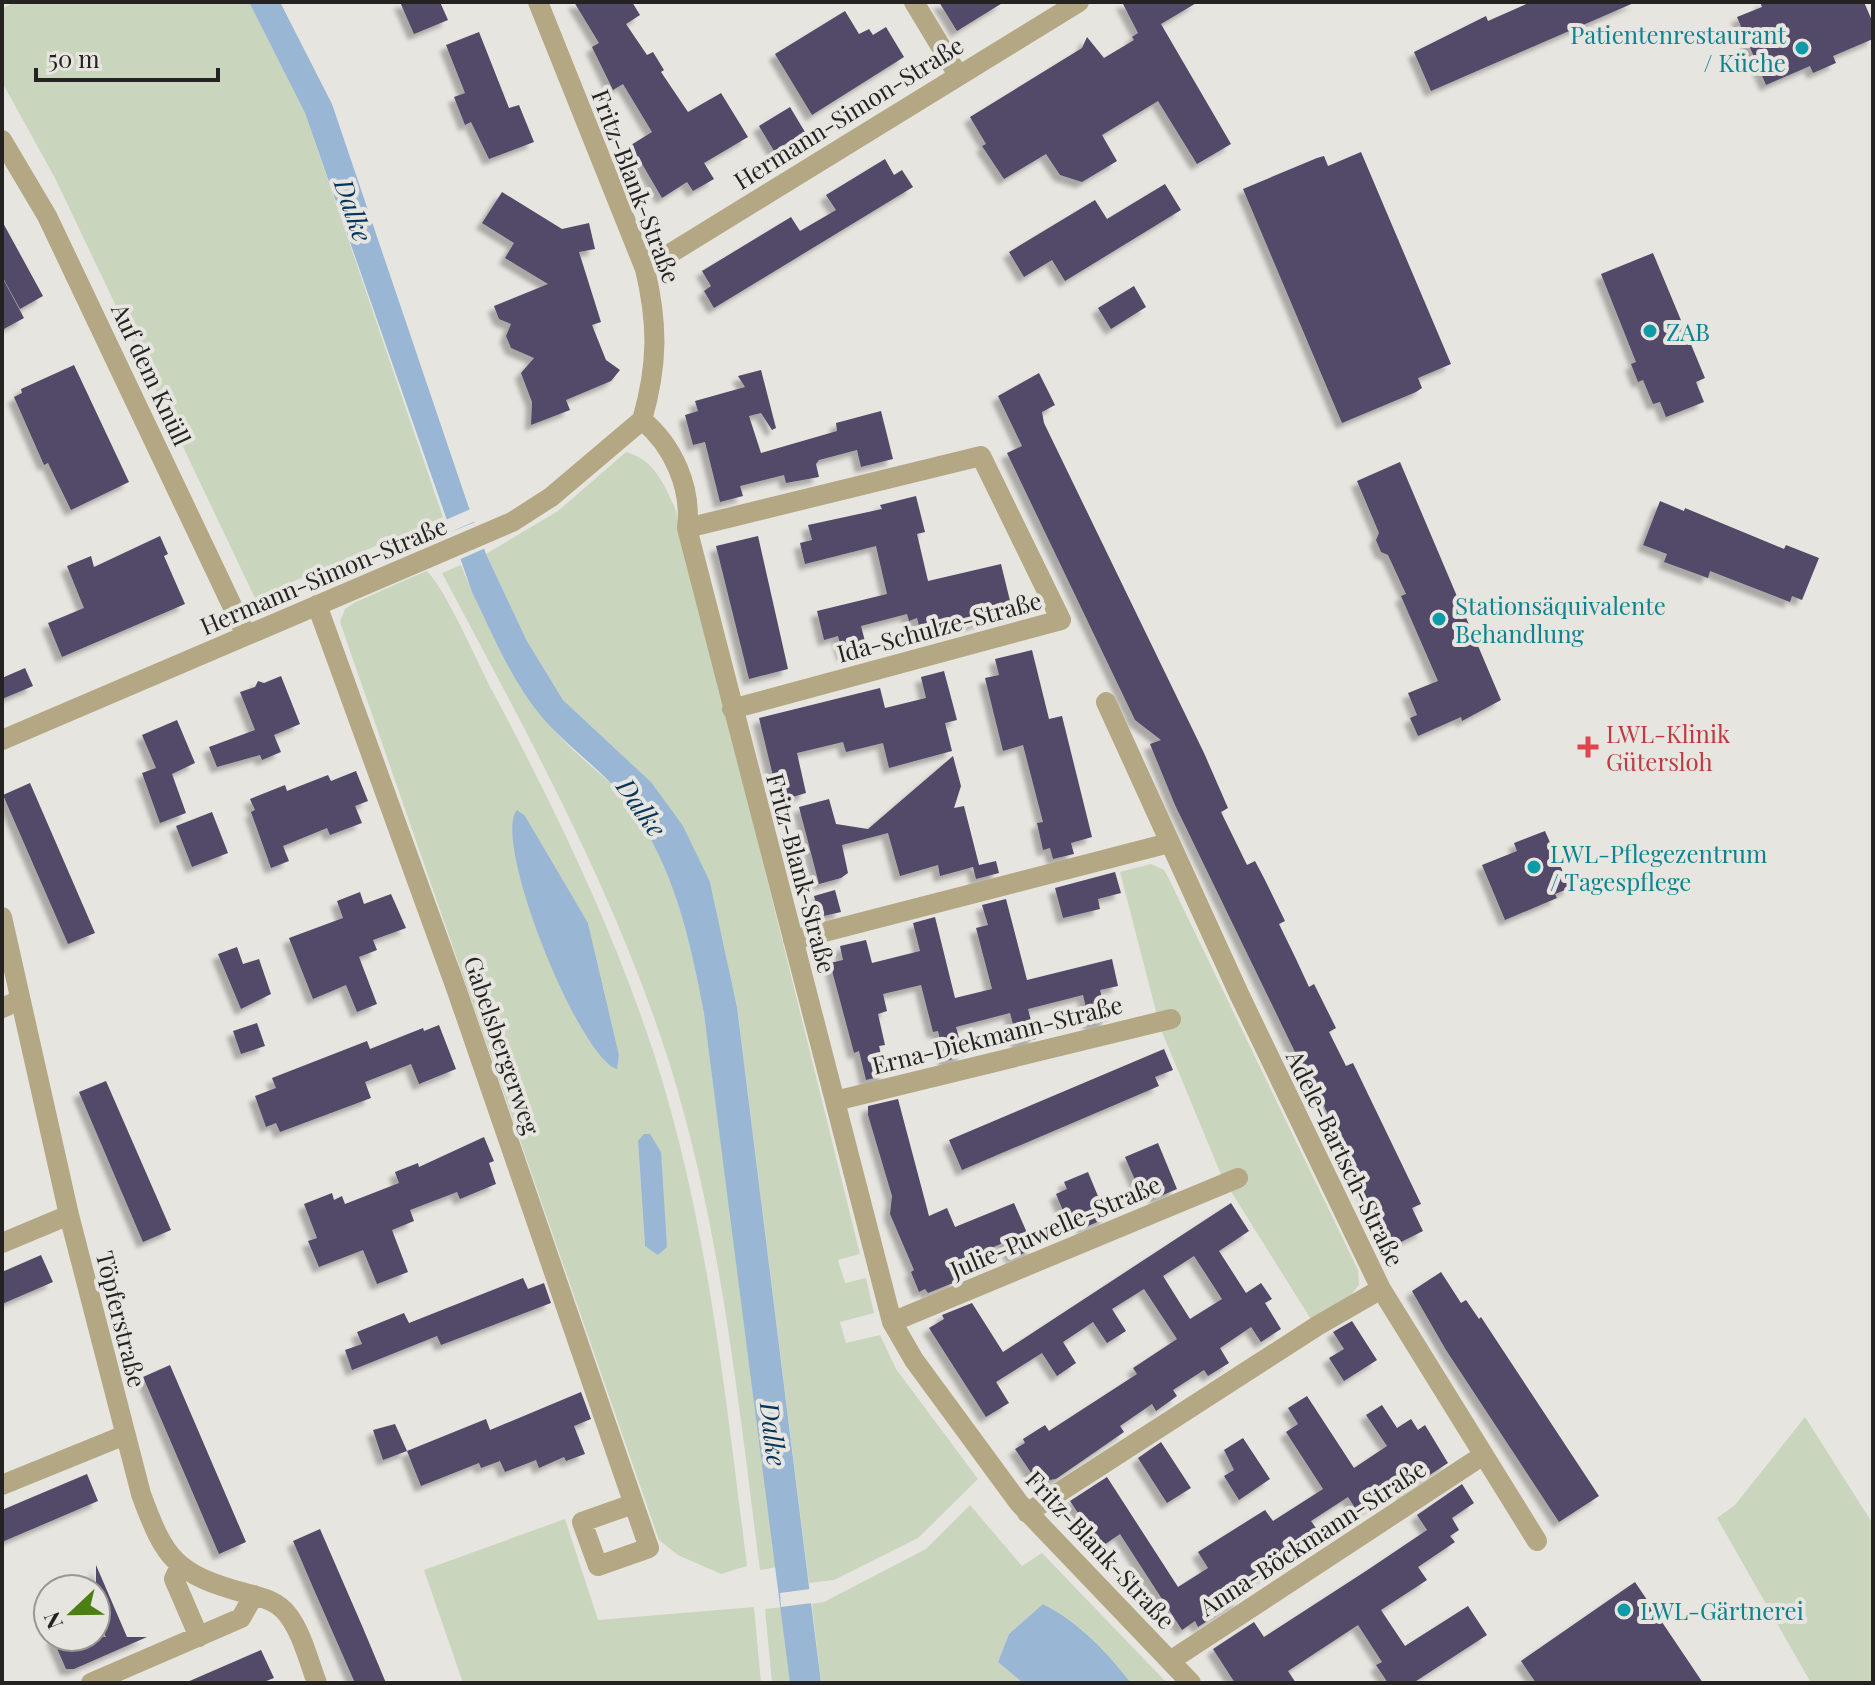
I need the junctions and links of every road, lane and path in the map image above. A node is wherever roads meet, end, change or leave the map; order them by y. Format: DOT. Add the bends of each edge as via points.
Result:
graph roads {
  1 [pos="538,2"];
  2 [pos="914,2"];
  3 [pos="1079,2"];
  4 [pos="958,75"];
  5 [pos="2,140"];
  6 [pos="645,269"];
  7 [pos="642,420"];
  8 [pos="687,528"];
  9 [pos="317,605"];
  10 [pos="246,635"];
  11 [pos="1106,702"];
  12 [pos="732,709"];
  13 [pos="2,740"];
  14 [pos="1169,843"];
  15 [pos="2,917"];
  16 [pos="793,940"];
  17 [pos="11,1004"];
  18 [pos="1171,1019"];
  19 [pos="835,1101"];
  20 [pos="1238,1178"];
  21 [pos="69,1215"];
  22 [pos="2,1243"];
  23 [pos="1381,1289"];
  24 [pos="892,1322"];
  25 [pos="125,1435"];
  26 [pos="1482,1456"];
  27 [pos="2,1485"];
  28 [pos="633,1504"];
  29 [pos="1027,1513"];
  30 [pos="1537,1541"];
  31 [pos="180,1566"];
  32 [pos="254,1595"];
  33 [pos="199,1637"];
  34 [pos="1170,1661"];
  35 [pos="91,1683"];
  36 [pos="317,1683"];
  37 [pos="1191,1683"];
  1 -- 6 [label="street, Fritz-Blank-Straße"];
  2 -- 4 [label="street"];
  3 -- 4 [label="street, Hermann-Simon-Straße"];
  4 -- 6 [label="street, Hermann-Simon-Straße"];
  5 -- 10 [label="street, Auf dem Knüll" via="47,216"];
  6 -- 7 [label="street, Fritz-Blank-Straße" via="653,301 655,374"];
  7 -- 8 [label="street, Fritz-Blank-Straße" via="664,438 690,503"];
  7 -- 9 [label="street, Hermann-Simon-Straße" via="551,497 493,530"];
  8 -- 12 [label="street, Fritz-Blank-Straße"];
  8 -- 12 [label="street, Ida-Schulze-Straße" via="981,456 1061,620"];
  9 -- 10 [label="street, Hermann-Simon-Straße"];
  9 -- 28 [label="street, Gabelsbergerweg" via="456,988"];
  10 -- 13 [label="street, Hermann-Simon-Straße"];
  11 -- 14 [label="street, Adele-Bartsch-Straße"];
  12 -- 16 [label="street, Fritz-Blank-Straße"];
  14 -- 16 [label="street"];
  14 -- 23 [label="street, Adele-Bartsch-Straße"];
  15 -- 17 [label="street, Töpferstraße"];
  16 -- 19 [label="street, Fritz-Blank-Straße"];
  17 -- 21 [label="street, Töpferstraße"];
  18 -- 19 [label="street, Erna-Diekmann-Straße"];
  19 -- 24 [label="street, Fritz-Blank-Straße"];
  20 -- 24 [label="street, Julie-Puwelle-Straße"];
  21 -- 22 [label="street"];
  21 -- 25 [label="street, Töpferstraße"];
  23 -- 26 [label="street"];
  23 -- 29 [label="street, Adele-Bartsch-Straße"];
  24 -- 29 [label="street, Fritz-Blank-Straße"];
  25 -- 27 [label="street"];
  25 -- 31 [label="street, Töpferstraße" via="153,1526 163,1549"];
  26 -- 30 [label="street"];
  26 -- 34 [label="street, Anna-Böckmann-Straße"];
  29 -- 34 [label="street, Fritz-Blank-Straße"];
  31 -- 32 [label="street, Töpferstraße"];
  31 -- 33 [label="street, Töpferstraße" via="174,1579"];
  32 -- 33 [label="street" via="241,1618"];
  32 -- 36 [label="street, Töpferstraße" via="289,1615"];
  33 -- 35 [label="street"];
  34 -- 37 [label="street, Fritz-Blank-Straße"];
}
